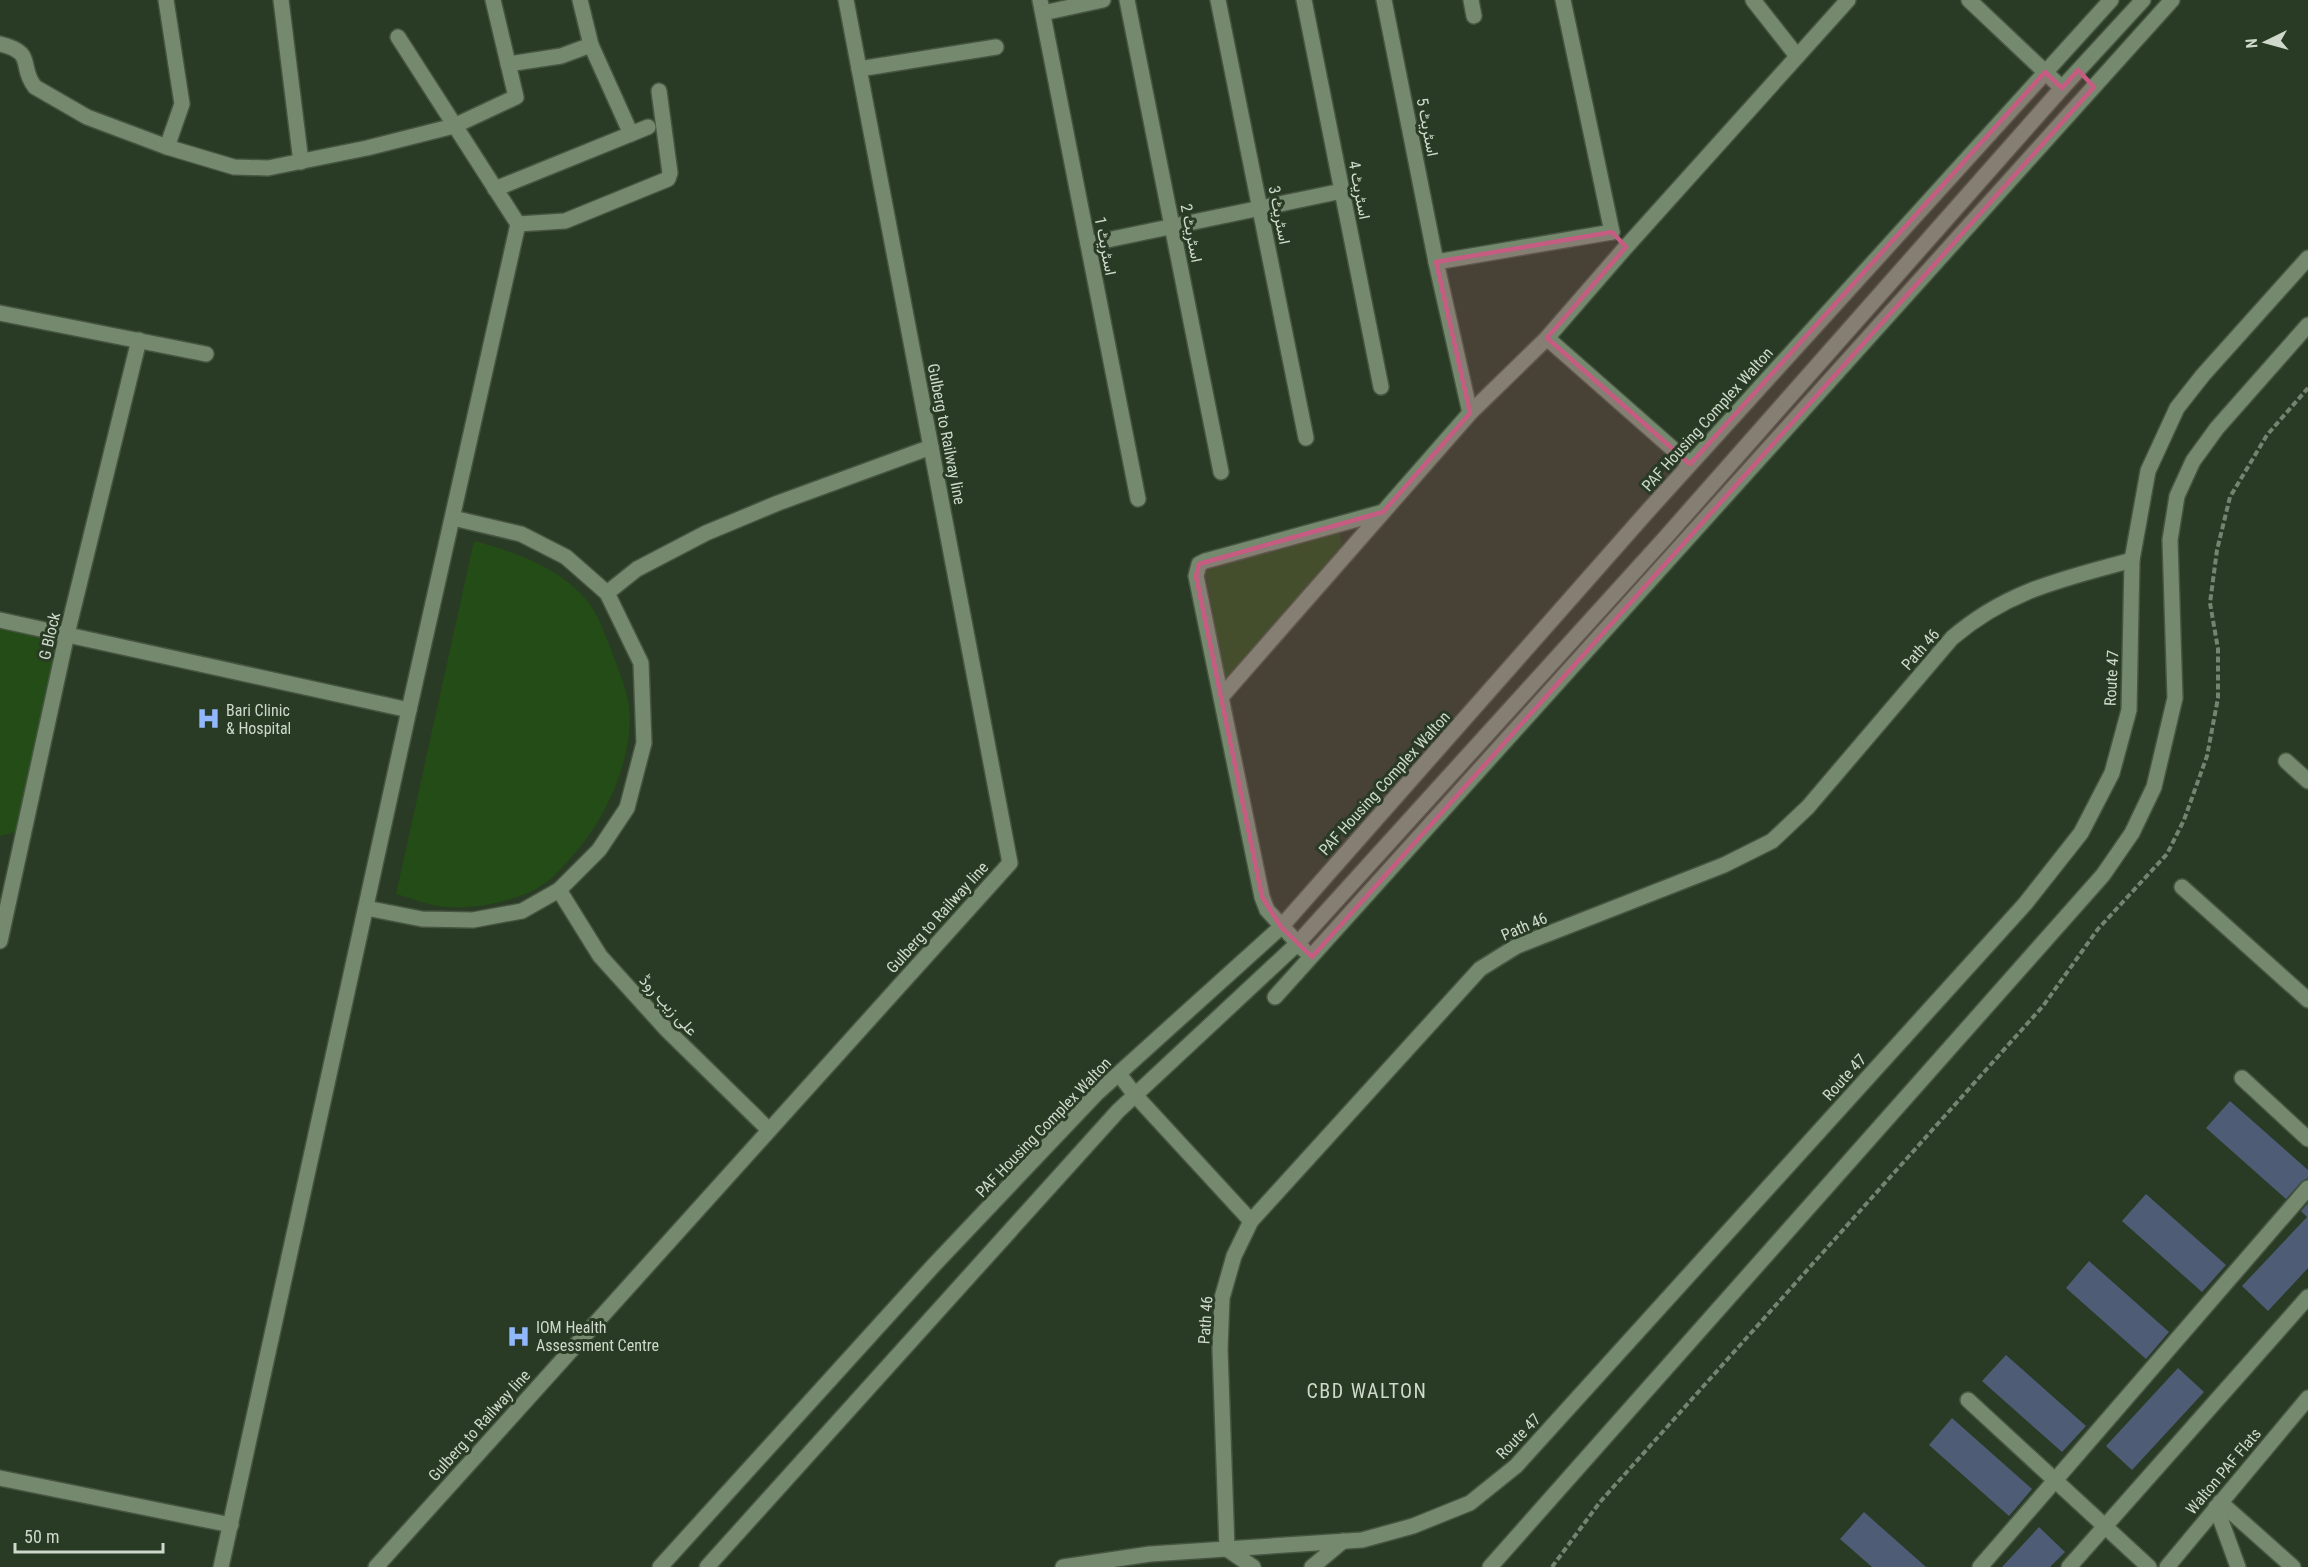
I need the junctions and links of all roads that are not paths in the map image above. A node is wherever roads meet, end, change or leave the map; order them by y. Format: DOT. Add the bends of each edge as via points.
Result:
graph roads {
  1 [pos="166,0"];
  2 [pos="281,0"];
  3 [pos="493,0"];
  4 [pos="580,0"];
  5 [pos="846,0"];
  6 [pos="1103,0"];
  7 [pos="1127,0"];
  8 [pos="1218,0"];
  9 [pos="1304,0"];
  10 [pos="1384,0"];
  11 [pos="1471,0"];
  12 [pos="1563,0"];
  13 [pos="1753,0"];
  14 [pos="1848,0"];
  15 [pos="1969,0"];
  16 [pos="2111,0"];
  17 [pos="2143,0"];
  18 [pos="2172,0"];
  19 [pos="1041,6"];
  20 [pos="1474,16"];
  21 [pos="398,38"];
  22 [pos="0,44"];
  23 [pos="591,45"];
  24 [pos="996,47"];
  25 [pos="1797,56"];
  26 [pos="508,64"];
  27 [pos="860,69"];
  28 [pos="2078,69"];
  29 [pos="2045,72"];
  30 [pos="2094,87"];
  31 [pos="2062,88"];
  32 [pos="659,92"];
  33 [pos="454,126"];
  34 [pos="648,127"];
  35 [pos="631,134"];
  36 [pos="167,147"];
  37 [pos="301,162"];
  38 [pos="495,189"];
  39 [pos="1342,191"];
  40 [pos="1260,208"];
  41 [pos="519,224"];
  42 [pos="1172,227"];
  43 [pos="1612,232"];
  44 [pos="1088,244"];
  45 [pos="1626,247"];
  46 [pos="2308,258"];
  47 [pos="1436,262"];
  48 [pos="0,313"];
  49 [pos="2308,325"];
  50 [pos="1547,338"];
  51 [pos="139,340"];
  52 [pos="206,354"];
  53 [pos="1381,387"];
  54 [pos="1470,413"];
  55 [pos="1306,438"];
  56 [pos="931,447"];
  57 [pos="1690,464"];
  58 [pos="1221,472"];
  59 [pos="1137,499"];
  60 [pos="1383,512"];
  61 [pos="453,518"];
  62 [pos="2132,560"];
  63 [pos="607,593"];
  64 [pos="0,620"];
  65 [pos="67,634"];
  66 [pos="1222,696"];
  67 [pos="409,710"];
  68 [pos="2286,761"];
  69 [pos="2308,781"];
  70 [pos="2182,887"];
  71 [pos="559,890"];
  72 [pos="366,908"];
  73 [pos="1281,927"];
  74 [pos="0,941"];
  75 [pos="1297,944"];
  76 [pos="1311,957"];
  77 [pos="1275,997"];
  78 [pos="2308,999"];
  79 [pos="1119,1074"];
  80 [pos="2242,1078"];
  81 [pos="1135,1095"];
  82 [pos="769,1130"];
  83 [pos="2308,1139"];
  84 [pos="2308,1188"];
  85 [pos="1251,1221"];
  86 [pos="2308,1297"];
  87 [pos="2308,1398"];
  88 [pos="1968,1400"];
  89 [pos="0,1478"];
  90 [pos="2057,1480"];
  91 [pos="2218,1505"];
  92 [pos="231,1525"];
  93 [pos="2106,1526"];
  94 [pos="1343,1541"];
  95 [pos="1227,1549"];
  96 [pos="221,1567"];
  97 [pos="376,1567"];
  98 [pos="660,1567"];
  99 [pos="707,1567"];
  100 [pos="1064,1567"];
  101 [pos="1253,1567"];
  102 [pos="1312,1567"];
  103 [pos="1490,1567"];
  104 [pos="1980,1567"];
  105 [pos="2069,1567"];
  106 [pos="2150,1567"];
  107 [pos="2168,1567"];
  108 [pos="2238,1567"];
  109 [pos="2293,1567"];
  1 -- 36 [label="street" via="182,104"];
  2 -- 37 [label="street"];
  3 -- 26 [label="street"];
  4 -- 23 [label="street"];
  5 -- 27 [label="street, Gulberg to Railway line"];
  6 -- 19 [label="street"];
  7 -- 42 [label="street, اسٹریٹ 2"];
  8 -- 40 [label="street, اسٹریٹ 3"];
  9 -- 39 [label="street, اسٹریٹ 4"];
  10 -- 47 [label="street, اسٹریٹ 5"];
  11 -- 20 [label="street"];
  12 -- 43 [label="street"];
  13 -- 25 [label="street"];
  14 -- 25 [label="street"];
  15 -- 29 [label="street"];
  16 -- 29 [label="street, PAF Housing Complex Walton"];
  17 -- 28 [label="street"];
  18 -- 30 [label="street"];
  19 -- 44 [label="street, اسٹریٹ 1"];
  21 -- 33 [label="street"];
  22 -- 36 [label="street" via="22,53 35,87 87,117"];
  23 -- 26 [label="street" via="561,56"];
  23 -- 35 [label="street"];
  24 -- 27 [label="street"];
  25 -- 45 [label="street"];
  26 -- 33 [label="street" via="516,97"];
  27 -- 56 [label="street, Gulberg to Railway line"];
  28 -- 30 [label="street"];
  28 -- 31 [label="street"];
  29 -- 31 [label="street"];
  29 -- 57 [label="street, PAF Housing Complex Walton"];
  30 -- 76 [label="street"];
  31 -- 75 [label="street" via="1673,529"];
  32 -- 41 [label="street" via="668,179 565,222"];
  33 -- 37 [label="street"];
  33 -- 38 [label="street"];
  34 -- 35 [label="street"];
  35 -- 38 [label="street"];
  36 -- 37 [label="street" via="234,167 268,168"];
  38 -- 41 [label="street"];
  39 -- 40 [label="street"];
  39 -- 53 [label="street, اسٹریٹ 4"];
  40 -- 42 [label="street"];
  40 -- 55 [label="street, اسٹریٹ 3"];
  41 -- 61 [label="street"];
  42 -- 44 [label="street"];
  42 -- 58 [label="street, اسٹریٹ 2"];
  43 -- 45 [label="street"];
  43 -- 47 [label="street"];
  44 -- 59 [label="street, اسٹریٹ 1"];
  45 -- 50 [label="street"];
  46 -- 62 [label="street, Route 47" via="2177,408 2148,471"];
  47 -- 54 [label="street, اسٹریٹ 5"];
  48 -- 51 [label="street"];
  49 -- 103 [label="street" via="2217,428 2193,461 2177,496 2170,540 2175,698 2154,787 2132,833 2103,875"];
  50 -- 54 [label="street"];
  50 -- 57 [label="street"];
  51 -- 52 [label="street"];
  51 -- 65 [label="street, G Block"];
  54 -- 60 [label="street"];
  56 -- 63 [label="street" via="706,533 637,568"];
  56 -- 82 [label="street, Gulberg to Railway line" via="1010,863"];
  57 -- 73 [label="street, PAF Housing Complex Walton"];
  60 -- 66 [label="street"];
  60 -- 66 [label="street" via="1199,564 1196,576"];
  61 -- 63 [label="street" via="520,534 566,556"];
  61 -- 67 [label="street"];
  62 -- 85 [label="street, Path 46" via="2052,582 1975,618 1952,639 1808,807 1772,841 1724,865 1517,946 1480,969"];
  62 -- 94 [label="street, Route 47" via="2128,710 2112,773 2081,833 2025,904 1516,1466 1470,1503 1413,1526 1362,1540"];
  63 -- 71 [label="street" via="641,663 644,743 627,808 599,850"];
  64 -- 65 [label="street"];
  65 -- 67 [label="street"];
  65 -- 74 [label="street, G Block"];
  66 -- 73 [label="street" via="1262,897"];
  67 -- 72 [label="street"];
  68 -- 69 [label="street"];
  70 -- 78 [label="street"];
  71 -- 72 [label="street" via="522,911 472,920 422,920"];
  71 -- 82 [label="street, علی زیب روڈ" via="600,956 667,1030"];
  72 -- 92 [label="street"];
  73 -- 75 [label="street"];
  73 -- 79 [label="street, PAF Housing Complex Walton"];
  75 -- 76 [label="street"];
  75 -- 81 [label="street"];
  76 -- 77 [label="street"];
  79 -- 81 [label="street"];
  79 -- 98 [label="street, PAF Housing Complex Walton" via="934,1265"];
  80 -- 83 [label="street"];
  81 -- 85 [label="street"];
  81 -- 99 [label="street"];
  82 -- 97 [label="street, Gulberg to Railway line"];
  84 -- 90 [label="street"];
  85 -- 95 [label="street, Path 46" via="1234,1256 1222,1298"];
  86 -- 93 [label="street"];
  87 -- 91 [label="street, Walton PAF Flats"];
  88 -- 90 [label="street"];
  89 -- 92 [label="street"];
  90 -- 93 [label="street"];
  90 -- 104 [label="street"];
  91 -- 107 [label="street, Walton PAF Flats"];
  91 -- 108 [label="street"];
  91 -- 109 [label="street"];
  92 -- 96 [label="street"];
  93 -- 105 [label="street"];
  93 -- 106 [label="street"];
  94 -- 95 [label="street, Route 47"];
  94 -- 102 [label="street"];
  95 -- 100 [label="street, Route 47" via="1150,1554"];
  95 -- 101 [label="street"];
}
